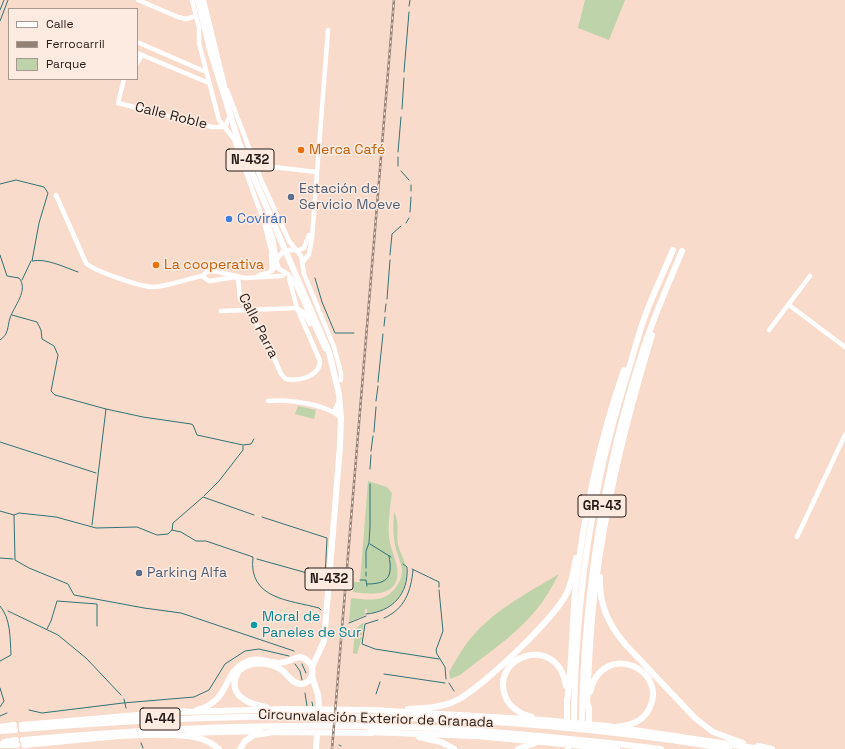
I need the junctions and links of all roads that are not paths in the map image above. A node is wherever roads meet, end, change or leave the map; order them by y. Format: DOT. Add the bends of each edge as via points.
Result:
graph roads {
  1 [pos="138,0"];
  2 [pos="192,0"];
  3 [pos="198,0"];
  4 [pos="203,0"];
  5 [pos="196,16"];
  6 [pos="328,30"];
  7 [pos="138,42"];
  8 [pos="139,54"];
  9 [pos="206,70"];
  10 [pos="124,80"];
  11 [pos="209,83"];
  12 [pos="224,83"];
  13 [pos="230,116"];
  14 [pos="225,127"];
  15 [pos="239,143"];
  16 [pos="256,165"];
  17 [pos="316,172"];
  18 [pos="56,195"];
  19 [pos="255,197"];
  20 [pos="260,206"];
  21 [pos="311,230"];
  22 [pos="280,237"];
  23 [pos="673,250"];
  24 [pos="296,251"];
  25 [pos="682,251"];
  26 [pos="272,254"];
  27 [pos="277,262"];
  28 [pos="302,265"];
  29 [pos="272,271"];
  30 [pos="287,275"];
  31 [pos="202,276"];
  32 [pos="810,276"];
  33 [pos="238,277"];
  34 [pos="662,300"];
  35 [pos="789,305"];
  36 [pos="297,308"];
  37 [pos="246,309"];
  38 [pos="221,311"];
  39 [pos="769,330"];
  40 [pos="640,331"];
  41 [pos="319,337"];
  42 [pos="845,347"];
  43 [pos="338,380"];
  44 [pos="342,388"];
  45 [pos="268,401"];
  46 [pos="337,412"];
  47 [pos="844,439"];
  48 [pos="340,446"];
  49 [pos="608,512"];
  50 [pos="584,530"];
  51 [pos="797,537"];
  52 [pos="321,650"];
  53 [pos="302,658"];
  54 [pos="290,661"];
  55 [pos="312,667"];
  56 [pos="287,674"];
  57 [pos="312,676"];
  58 [pos="302,684"];
  59 [pos="318,695"];
  60 [pos="567,702"];
  61 [pos="319,705"];
  62 [pos="285,709"];
  63 [pos="373,710"];
  64 [pos="589,710"];
  65 [pos="181,712"];
  66 [pos="297,712"];
  67 [pos="347,713"];
  68 [pos="543,720"];
  69 [pos="582,720"];
  70 [pos="589,720"];
  71 [pos="566,722"];
  72 [pos="607,726"];
  73 [pos="0,727"];
  74 [pos="298,729"];
  75 [pos="346,729"];
  76 [pos="0,732"];
  77 [pos="274,732"];
  78 [pos="368,732"];
  79 [pos="588,733"];
  80 [pos="171,735"];
  81 [pos="317,735"];
  82 [pos="568,736"];
  83 [pos="0,742"];
  84 [pos="550,742"];
  85 [pos="595,744"];
  86 [pos="0,745"];
  87 [pos="219,749"];
  88 [pos="240,749"];
  89 [pos="316,749"];
  90 [pos="454,749"];
  91 [pos="518,749"];
  92 [pos="614,749"];
  93 [pos="661,749"];
  94 [pos="729,749"];
  95 [pos="761,749"];
  96 [pos="772,749"];
  1 -- 5 [label="street" via="178,17 186,19"];
  2 -- 5 [label="street"];
  3 -- 13 [label="highway, N-432"];
  4 -- 12 [label="highway, N-432"];
  5 -- 9 [label="street"];
  6 -- 17 [label="street"];
  7 -- 9 [label="street"];
  8 -- 11 [label="street"];
  9 -- 11 [label="street"];
  10 -- 14 [label="street, Calle Roble" via="118,103 212,127"];
  11 -- 14 [label="street" via="219,120"];
  12 -- 16 [label="street"];
  12 -- 22 [label="highway, N-432" via="238,131"];
  13 -- 14 [label="street"];
  13 -- 15 [label="highway, N-432"];
  14 -- 19 [label="street" via="234,139"];
  15 -- 20 [label="street"];
  15 -- 22 [label="highway, N-432"];
  16 -- 17 [label="street"];
  16 -- 24 [label="street"];
  17 -- 21 [label="street"];
  18 -- 31 [label="street" via="89,267 151,287"];
  19 -- 20 [label="street"];
  19 -- 26 [label="street" via="269,236"];
  20 -- 27 [label="street" via="273,238"];
  21 -- 24 [label="street" via="304,248"];
  21 -- 28 [label="street" via="308,254"];
  22 -- 43 [label="highway, N-432" via="330,352"];
  23 -- 40 [label="highway"];
  24 -- 27 [label="street" via="284,250"];
  24 -- 28 [label="street" via="301,256"];
  25 -- 34 [label="highway"];
  26 -- 27 [label="street"];
  26 -- 29 [label="street"];
  27 -- 29 [label="street"];
  27 -- 30 [label="street"];
  28 -- 30 [label="street" via="296,272"];
  28 -- 43 [label="street" via="334,347 341,373"];
  29 -- 33 [label="street" via="263,275"];
  30 -- 33 [label="street"];
  30 -- 36 [label="street"];
  30 -- 41 [label="street" via="296,285"];
  31 -- 33 [label="street" via="214,272"];
  31 -- 33 [label="street" via="209,281"];
  32 -- 35 [label="street"];
  33 -- 37 [label="street, Calle Parra" via="239,293"];
  34 -- 49 [label="highway" via="617,462"];
  34 -- 69 [label="highway, GR-43" via="629,394 601,511 587,616"];
  35 -- 39 [label="street"];
  35 -- 42 [label="street"];
  36 -- 37 [label="street"];
  36 -- 37 [label="street, Calle Parra" via="320,361 318,370 304,378 290,380 281,374 265,337"];
  36 -- 41 [label="street" via="304,313"];
  37 -- 38 [label="street"];
  40 -- 50 [label="highway" via="635,338 611,410 592,484"];
  40 -- 71 [label="highway, GR-43" via="610,434 591,522"];
  41 -- 43 [label="street"];
  43 -- 44 [label="highway, N-432"];
  43 -- 46 [label="highway, N-432"];
  44 -- 46 [label="highway"];
  44 -- 48 [label="highway, N-432" via="344,401"];
  45 -- 46 [label="street" via="292,401"];
  46 -- 48 [label="highway, N-432" via="341,418"];
  47 -- 51 [label="street"];
  48 -- 52 [label="highway, N-432" via="324,640"];
  49 -- 64 [label="highway" via="594,598 588,666"];
  49 -- 96 [label="highway" via="600,592 604,611 616,633 705,726 725,738"];
  50 -- 60 [label="highway" via="572,626"];
  50 -- 63 [label="highway" via="570,584 561,603 484,682 464,697 445,705"];
  52 -- 53 [label="highway"];
  52 -- 55 [label="highway, N-432"];
  53 -- 54 [label="highway"];
  53 -- 55 [label="highway"];
  54 -- 56 [label="highway"];
  54 -- 65 [label="highway" via="246,661 233,672 214,703"];
  55 -- 57 [label="highway, N-432"];
  56 -- 58 [label="highway" via="292,681"];
  56 -- 62 [label="highway" via="275,667 251,664 239,671 235,681 237,692 248,703"];
  57 -- 58 [label="highway"];
  57 -- 59 [label="highway, N-432"];
  58 -- 59 [label="highway" via="312,688"];
  59 -- 61 [label="highway, N-432"];
  60 -- 68 [label="highway" via="565,680 554,661 534,654 516,660 505,676 506,697 518,712"];
  60 -- 71 [label="highway"];
  62 -- 65 [label="highway"];
  62 -- 66 [label="highway"];
  63 -- 67 [label="highway"];
  63 -- 68 [label="highway"];
  64 -- 70 [label="highway"];
  64 -- 72 [label="highway" via="592,684 595,677 604,669 622,663 643,672 653,692 646,713 630,724"];
  65 -- 66 [label="highway, Circunvalación Exterior de Granada / A-44" via="22,727"];
  66 -- 67 [label="highway, Circunvalación Exterior de Granada / A-44"];
  67 -- 71 [label="highway, Circunvalación Exterior de Granada / A-44"];
  68 -- 71 [label="highway"];
  71 -- 79 [label="highway, Circunvalación Exterior de Granada / A-44"];
  72 -- 79 [label="highway"];
  72 -- 95 [label="highway"];
  73 -- 76 [label="highway" via="15,728"];
  74 -- 75 [label="highway, Circunvalación Exterior de Granada / A-44"];
  74 -- 77 [label="highway"];
  74 -- 80 [label="highway, Circunvalación Exterior de Granada / A-44" via="198,728 113,732 24,742"];
  75 -- 78 [label="highway"];
  75 -- 82 [label="highway, Circunvalación Exterior de Granada / A-44" via="475,731"];
  77 -- 80 [label="highway"];
  77 -- 88 [label="highway" via="254,735"];
  78 -- 84 [label="highway"];
  78 -- 90 [label="highway" via="431,739"];
  79 -- 94 [label="highway, Circunvalación Exterior de Granada / A-44"];
  80 -- 87 [label="highway" via="196,737"];
  81 -- 89 [label="highway"];
  82 -- 84 [label="highway"];
  82 -- 85 [label="highway, Circunvalación Exterior de Granada / A-44"];
  83 -- 86 [label="highway" via="16,743"];
  84 -- 91 [label="highway" via="528,744"];
  85 -- 92 [label="highway"];
  85 -- 93 [label="highway, Circunvalación Exterior de Granada / A-44"];
}
